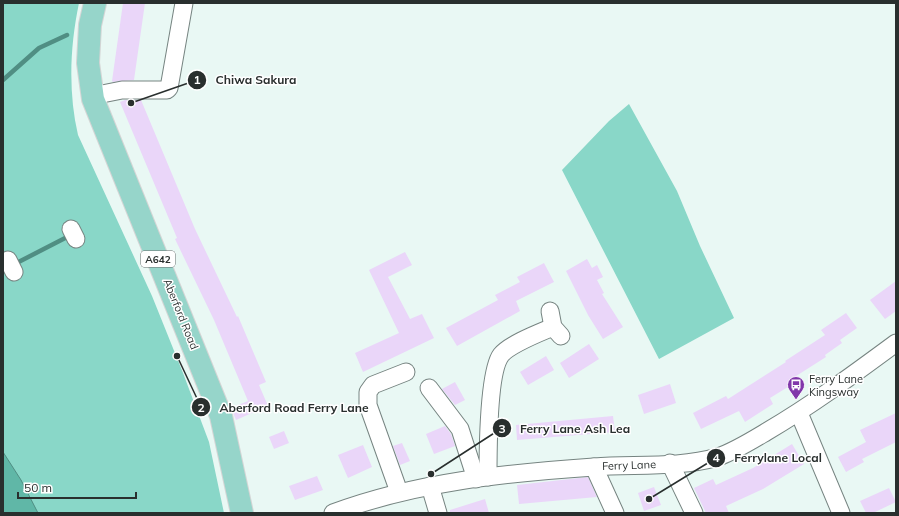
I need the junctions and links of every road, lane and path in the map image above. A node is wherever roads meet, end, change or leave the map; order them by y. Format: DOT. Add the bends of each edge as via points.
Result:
graph roads {
  1 [pos="95,3"];
  2 [pos="184,3"];
  3 [pos="102,94"];
  4 [pos="555,325"];
  5 [pos="896,343"];
  6 [pos="406,372"];
  7 [pos="429,388"];
  8 [pos="798,413"];
  9 [pos="670,463"];
  10 [pos="594,467"];
  11 [pos="482,478"];
  12 [pos="430,486"];
  13 [pos="399,492"];
  14 [pos="242,513"];
  15 [pos="333,513"];
  16 [pos="438,513"];
  17 [pos="615,513"];
  18 [pos="694,513"];
  19 [pos="841,513"];
  1 -- 14 [label="main road, Aberford Road / A642" via="90,25 88,63 93,99 221,416"];
  2 -- 3 [label="street" via="169,88 122,90"];
  4 -- 11 [label="street" via="507,350 498,362"];
  5 -- 8 [label="street, Ferry Lane"];
  6 -- 13 [label="street" via="373,385 368,392 368,405"];
  7 -- 11 [label="street" via="460,429"];
  8 -- 9 [label="street, Ferry Lane" via="738,448 718,456"];
  8 -- 19 [label="street"];
  9 -- 10 [label="street, Ferry Lane"];
  9 -- 18 [label="street"];
  10 -- 11 [label="street, Ferry Lane"];
  10 -- 17 [label="street"];
  11 -- 12 [label="street, Ferry Lane"];
  12 -- 13 [label="street, Ferry Lane"];
  12 -- 16 [label="street"];
  13 -- 15 [label="street, Ferry Lane"];
}
